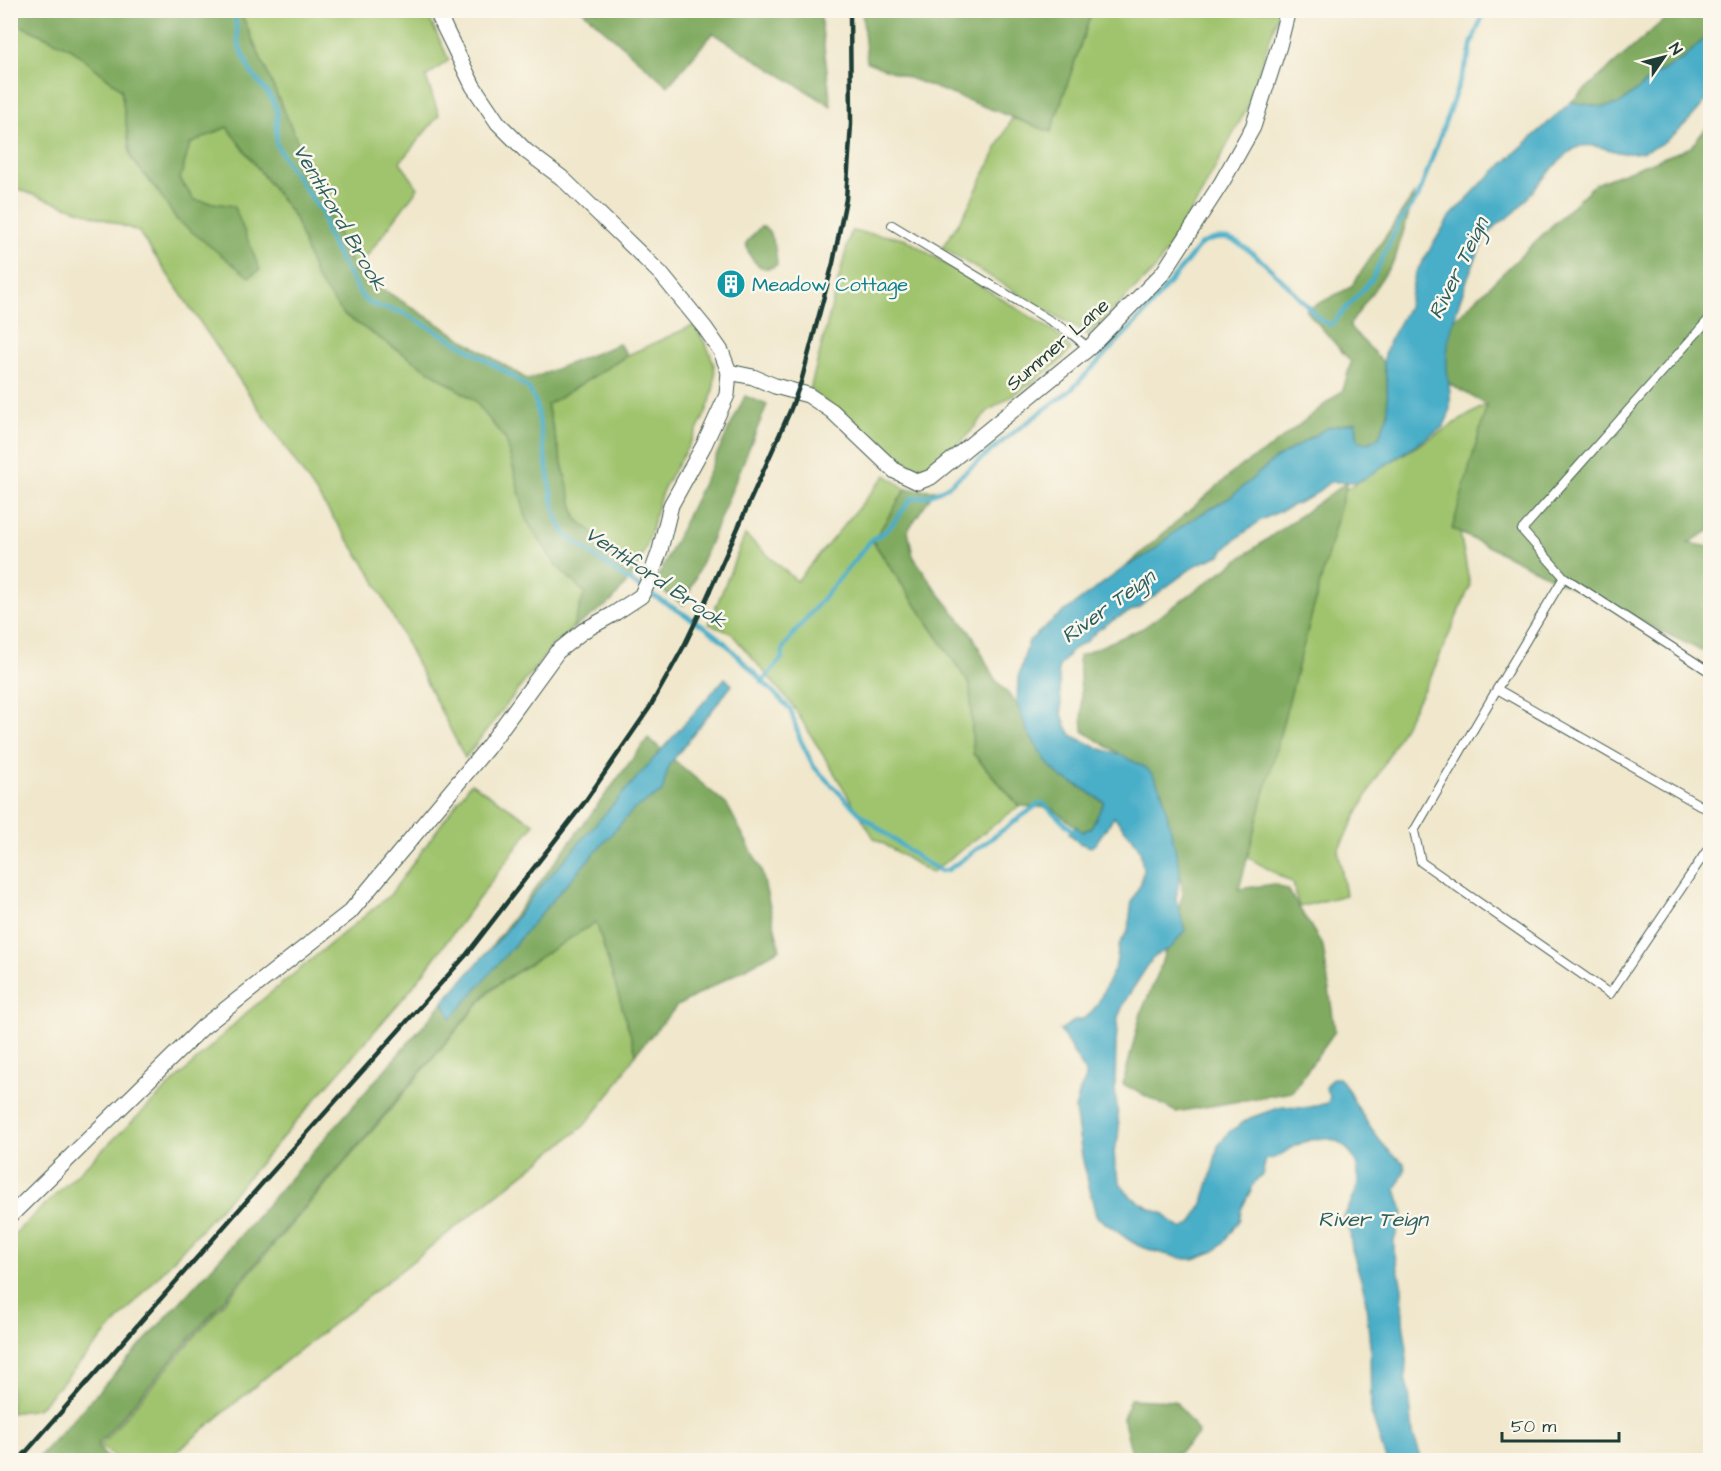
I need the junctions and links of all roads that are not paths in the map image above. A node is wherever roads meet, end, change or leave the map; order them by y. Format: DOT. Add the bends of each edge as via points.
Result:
graph roads {
  1 [pos="436,10"];
  2 [pos="1288,10"];
  3 [pos="892,225"];
  4 [pos="1710,318"];
  5 [pos="1089,348"];
  6 [pos="729,372"];
  7 [pos="1564,577"];
  8 [pos="1710,672"];
  9 [pos="1497,689"];
  10 [pos="1710,811"];
  11 [pos="1710,846"];
  12 [pos="10,1216"];
  1 -- 6 [label="street" via="473,86 498,123 562,178 660,274 705,328 721,351"];
  2 -- 5 [label="street, Summer Lane" via="1253,126 1222,182 1163,273"];
  3 -- 5 [label="lane"];
  4 -- 7 [label="lane" via="1522,530"];
  5 -- 6 [label="street, Summer Lane" via="931,477 918,482 895,471 832,411 808,395"];
  6 -- 12 [label="street" via="727,394 671,505 660,550 641,596 583,631 558,652 487,748 350,912 203,1027"];
  7 -- 8 [label="lane"];
  7 -- 9 [label="lane"];
  9 -- 10 [label="lane"];
  9 -- 11 [label="lane" via="1414,831 1421,862 1610,994"];
}
